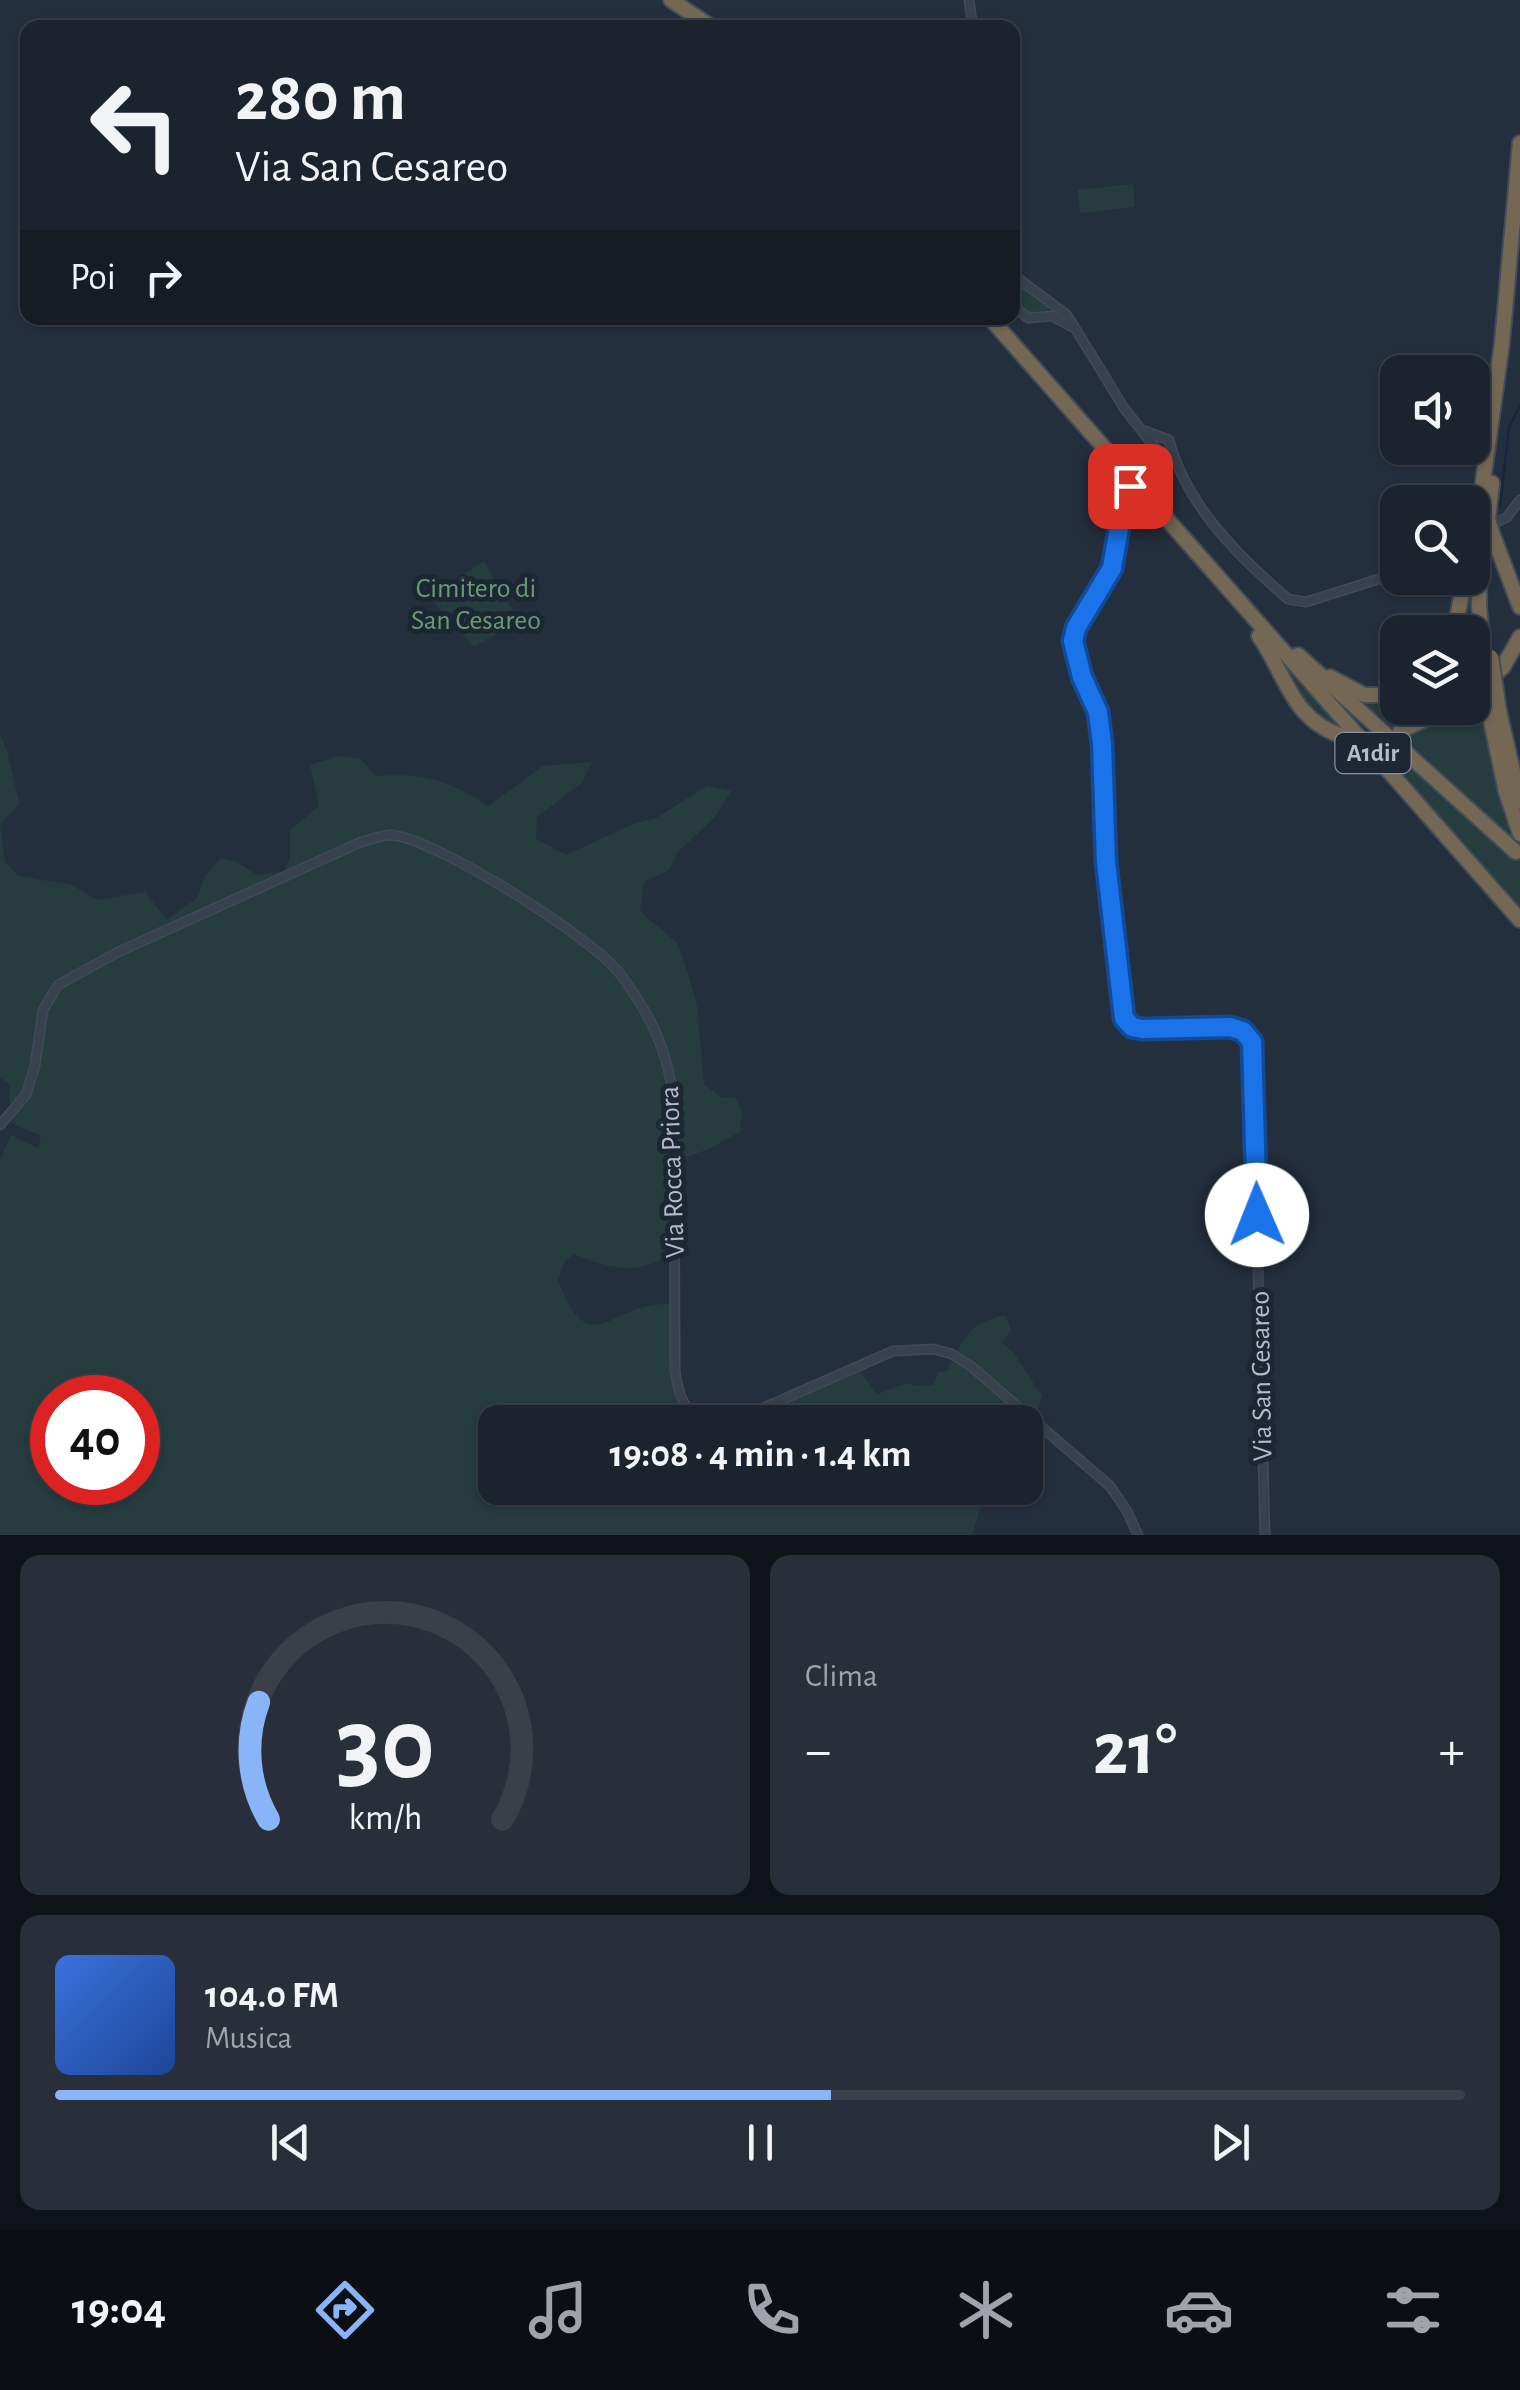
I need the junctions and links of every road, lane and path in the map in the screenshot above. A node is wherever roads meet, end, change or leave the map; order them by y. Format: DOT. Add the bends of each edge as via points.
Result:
graph roads {
  1 [pos="670,0"];
  2 [pos="682,0"];
  3 [pos="701,20"];
  4 [pos="711,20"];
  5 [pos="1520,143"];
  6 [pos="1516,269"];
  7 [pos="1020,280"];
  8 [pos="1020,312"];
  9 [pos="996,325"];
  10 [pos="1004,325"];
  11 [pos="1075,330"];
  12 [pos="1498,398"];
  13 [pos="1145,431"];
  14 [pos="1162,450"];
  15 [pos="1142,475"];
  16 [pos="1483,485"];
  17 [pos="1130,486"];
  18 [pos="1490,495"];
  19 [pos="1520,500"];
  20 [pos="1490,525"];
  21 [pos="1490,525"];
  22 [pos="1380,578"];
  23 [pos="1226,586"];
  24 [pos="1479,595"];
  25 [pos="1488,595"];
  26 [pos="1520,607"];
  27 [pos="1520,637"];
  28 [pos="1290,647"];
  29 [pos="1490,678"];
  30 [pos="1380,696"];
  31 [pos="1494,711"];
  32 [pos="1413,725"];
  33 [pos="1400,731"];
  34 [pos="1342,736"];
  35 [pos="1520,802"];
  36 [pos="1520,834"];
  37 [pos="1516,852"];
  38 [pos="1520,920"];
  39 [pos="0,1125"];
  40 [pos="1138,1535"];
  41 [pos="1265,1535"];
  1 -- 3 [label="highway"];
  2 -- 4 [label="highway"];
  5 -- 6 [label="highway"];
  6 -- 12 [label="highway"];
  7 -- 11 [label="street" via="1061,309"];
  8 -- 11 [label="street" via="1028,318 1059,318"];
  9 -- 23 [label="highway, A1dir"];
  10 -- 28 [label="highway, A1dir"];
  11 -- 13 [label="street"];
  12 -- 16 [label="highway"];
  12 -- 18 [label="highway"];
  13 -- 14 [label="street"];
  13 -- 14 [label="street" via="1169,440"];
  14 -- 15 [label="street"];
  14 -- 22 [label="street" via="1211,522 1288,599 1306,602"];
  17 -- 41 [label="street, Via San Cesareo" via="1112,568 1074,636 1074,648 1098,712 1106,862 1125,1021 1142,1029 1230,1027 1252,1042"];
  19 -- 21 [label="street"];
  20 -- 26 [label="highway"];
  23 -- 34 [label="highway" via="1297,706"];
  23 -- 38 [label="highway, A1dir"];
  24 -- 31 [label="highway, bridge"];
  25 -- 31 [label="highway, bridge"];
  27 -- 29 [label="highway"];
  28 -- 30 [label="highway" via="1352,690"];
  28 -- 37 [label="highway, A1dir"];
  31 -- 35 [label="highway"];
  31 -- 36 [label="highway" via="1506,792"];
  32 -- 33 [label="highway"];
  39 -- 40 [label="street, Via Rocca Priora" via="26,1094 43,1010 58,985 324,858 388,835 403,838 489,877 596,950 654,1024 674,1100 675,1366 687,1409 709,1421 740,1420 893,1351 933,1348 972,1366 1110,1486"];
}
